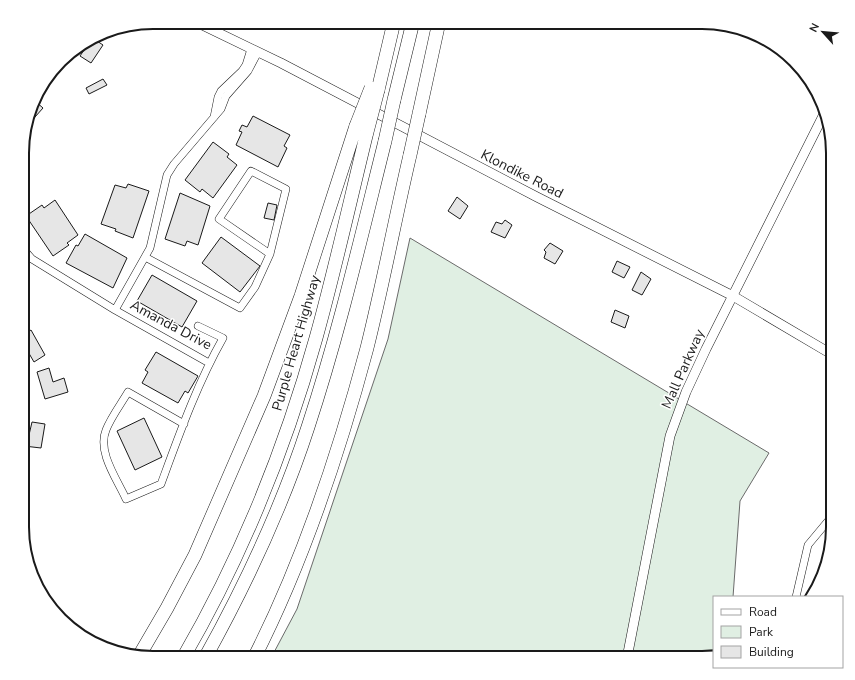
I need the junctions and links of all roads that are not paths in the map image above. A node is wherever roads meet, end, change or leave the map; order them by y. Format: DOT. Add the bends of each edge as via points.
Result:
graph roads {
  1 [pos="211,29"];
  2 [pos="392,29"];
  3 [pos="411,29"];
  4 [pos="437,29"];
  5 [pos="255,50"];
  6 [pos="821,120"];
  7 [pos="361,129"];
  8 [pos="270,254"];
  9 [pos="29,256"];
  10 [pos="145,258"];
  11 [pos="732,296"];
  12 [pos="115,310"];
  13 [pos="198,326"];
  14 [pos="826,351"];
  15 [pos="209,363"];
  16 [pos="184,424"];
  17 [pos="826,523"];
  18 [pos="796,596"];
  19 [pos="142,651"];
  20 [pos="187,651"];
  21 [pos="209,651"];
  22 [pos="257,651"];
  23 [pos="628,651"];
  1 -- 5 [label="street, Klondike Road"];
  2 -- 7 [label="highway, Purple Heart Highway, bridge"];
  3 -- 21 [label="highway, bridge" via="342,314 308,428 265,538"];
  4 -- 22 [label="highway, bridge" via="367,347 340,442 304,543"];
  5 -- 10 [label="street, Amanda Drive" via="242,71 221,91 214,117 167,175 150,248"];
  5 -- 11 [label="street, Klondike Road"];
  6 -- 11 [label="street, Mall Parkway"];
  7 -- 19 [label="highway" via="264,396 194,555"];
  7 -- 20 [label="highway, Purple Heart Highway" via="316,338 286,434 249,527"];
  8 -- 8 [label="street" via="286,189 251,171 219,219"];
  8 -- 10 [label="street" via="255,287 240,308"];
  9 -- 12 [label="street, Amanda Drive"];
  10 -- 12 [label="street, Amanda Drive"];
  11 -- 14 [label="street, Klondike Road"];
  11 -- 23 [label="street, Mall Parkway" via="686,392 670,436"];
  12 -- 15 [label="street, Amanda Drive"];
  13 -- 15 [label="street, Amanda Drive" via="223,338"];
  15 -- 16 [label="street"];
  16 -- 16 [label="street" via="161,484 126,499 104,450 104,439 106,430 128,392"];
  17 -- 18 [label="street" via="808,545"];
}
